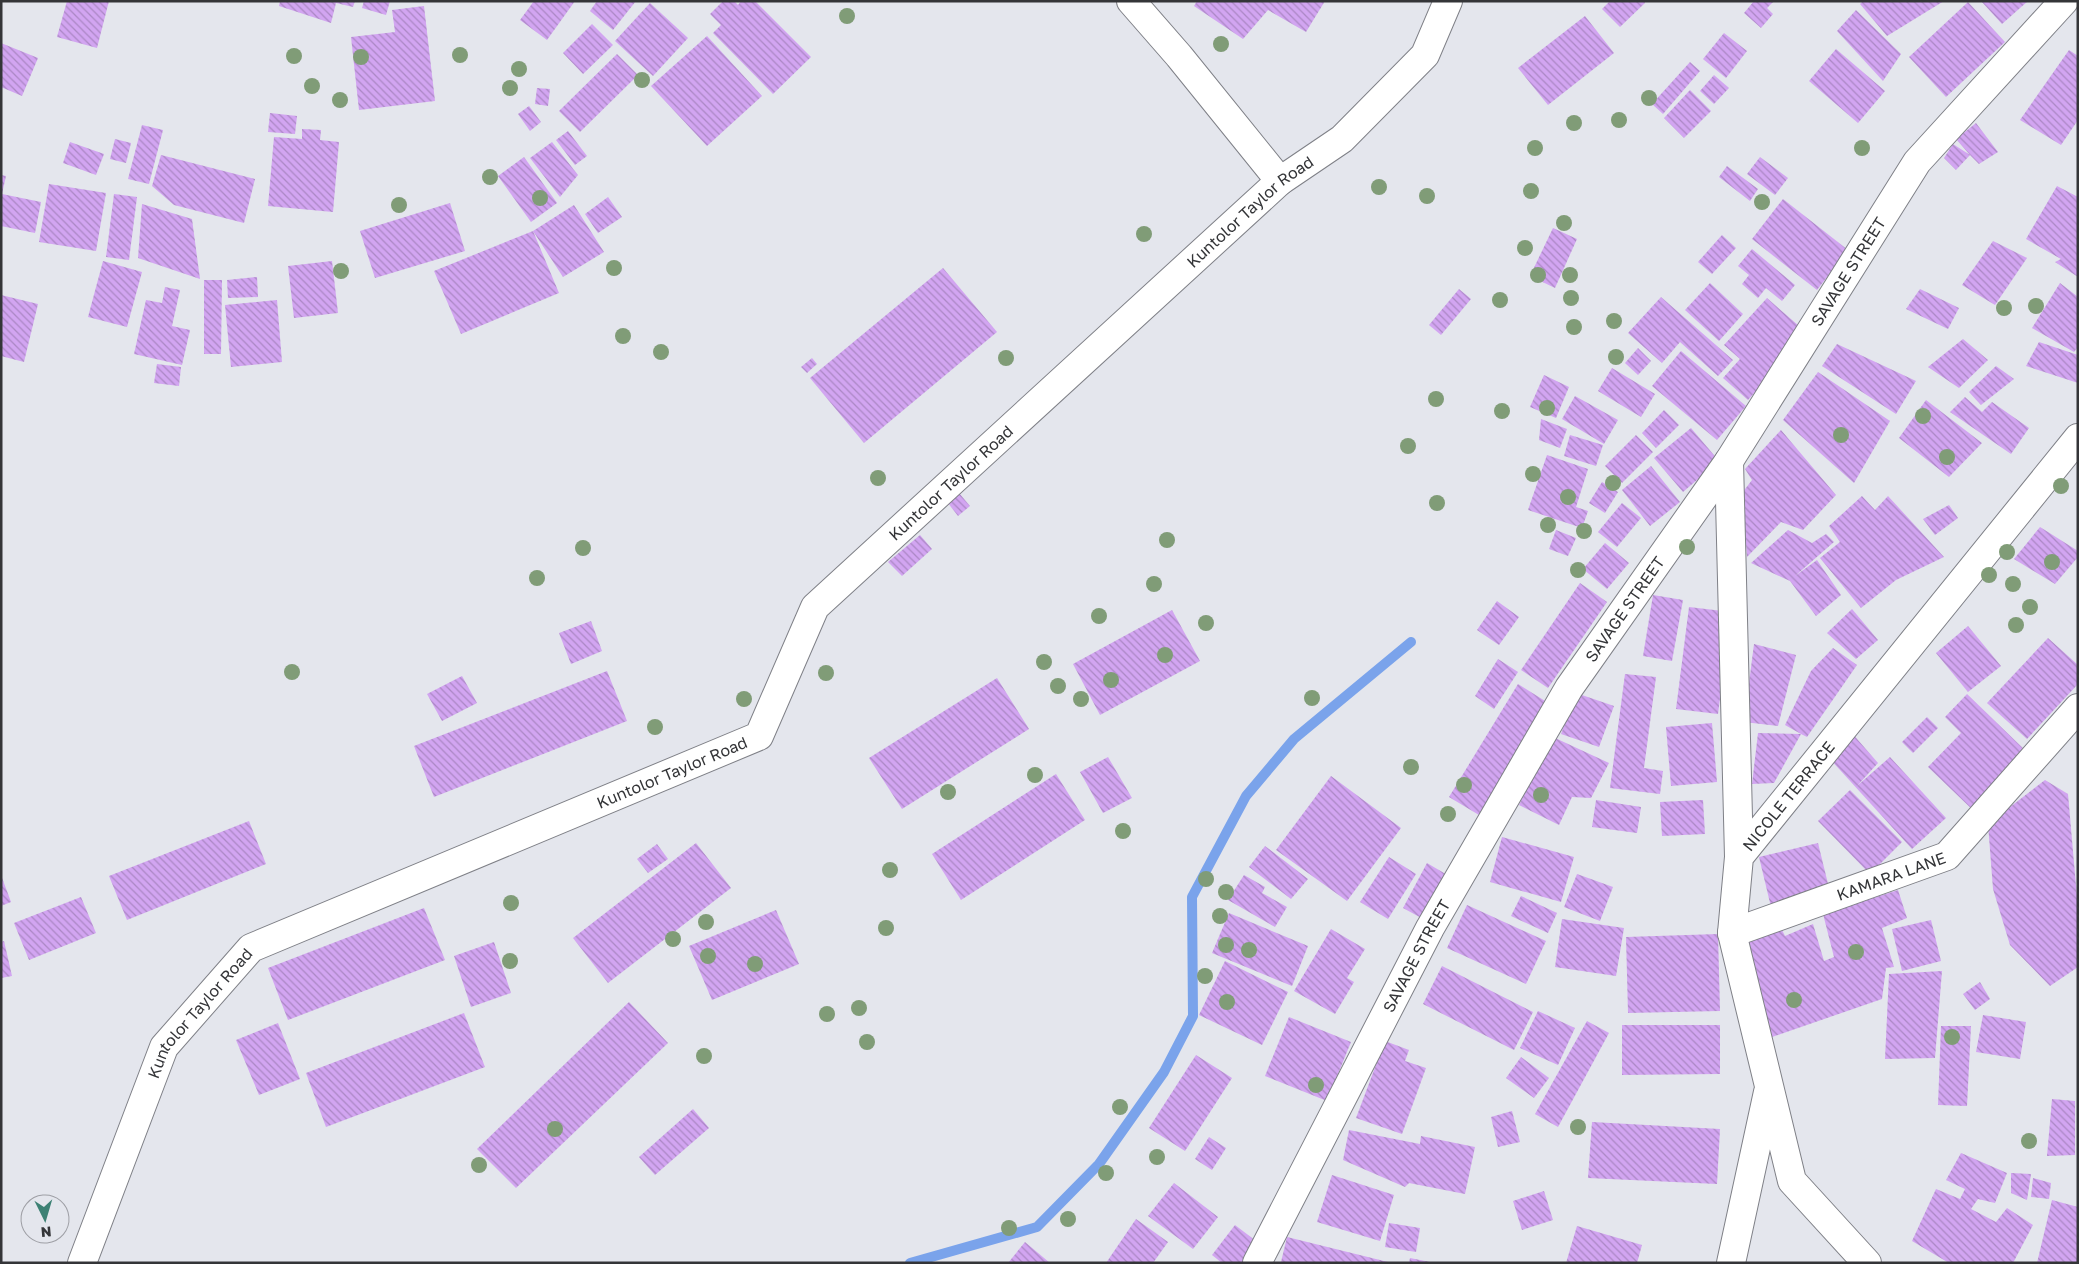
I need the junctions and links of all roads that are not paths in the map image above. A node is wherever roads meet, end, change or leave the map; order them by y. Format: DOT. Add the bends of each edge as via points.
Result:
graph roads {
  1 [pos="1131,1"];
  2 [pos="1448,1"];
  3 [pos="2064,1"];
  4 [pos="1280,181"];
  5 [pos="2078,438"];
  6 [pos="1729,461"];
  7 [pos="2078,708"];
  8 [pos="1740,857"];
  9 [pos="1732,932"];
  10 [pos="1769,1086"];
  11 [pos="82,1263"];
  12 [pos="1257,1263"];
  13 [pos="1731,1263"];
  14 [pos="1867,1263"];
  1 -- 4 [label="street"];
  2 -- 4 [label="street, Kuntolor Taylor Road" via="1425,55 1342,139"];
  3 -- 6 [label="street, SAVAGE STREET" via="1917,162"];
  4 -- 11 [label="street, Kuntolor Taylor Road" via="815,607 759,736 251,948 164,1046"];
  5 -- 8 [label="street, NICOLE TERRACE"];
  6 -- 8 [label="street"];
  6 -- 12 [label="street, SAVAGE STREET" via="1569,688 1430,928"];
  7 -- 9 [label="street, KAMARA LANE" via="1947,856"];
  8 -- 9 [label="street, NICOLE TERRACE"];
  9 -- 10 [label="street, NICOLE TERRACE"];
  10 -- 13 [label="street"];
  10 -- 14 [label="street, NICOLE TERRACE" via="1792,1181"];
}
